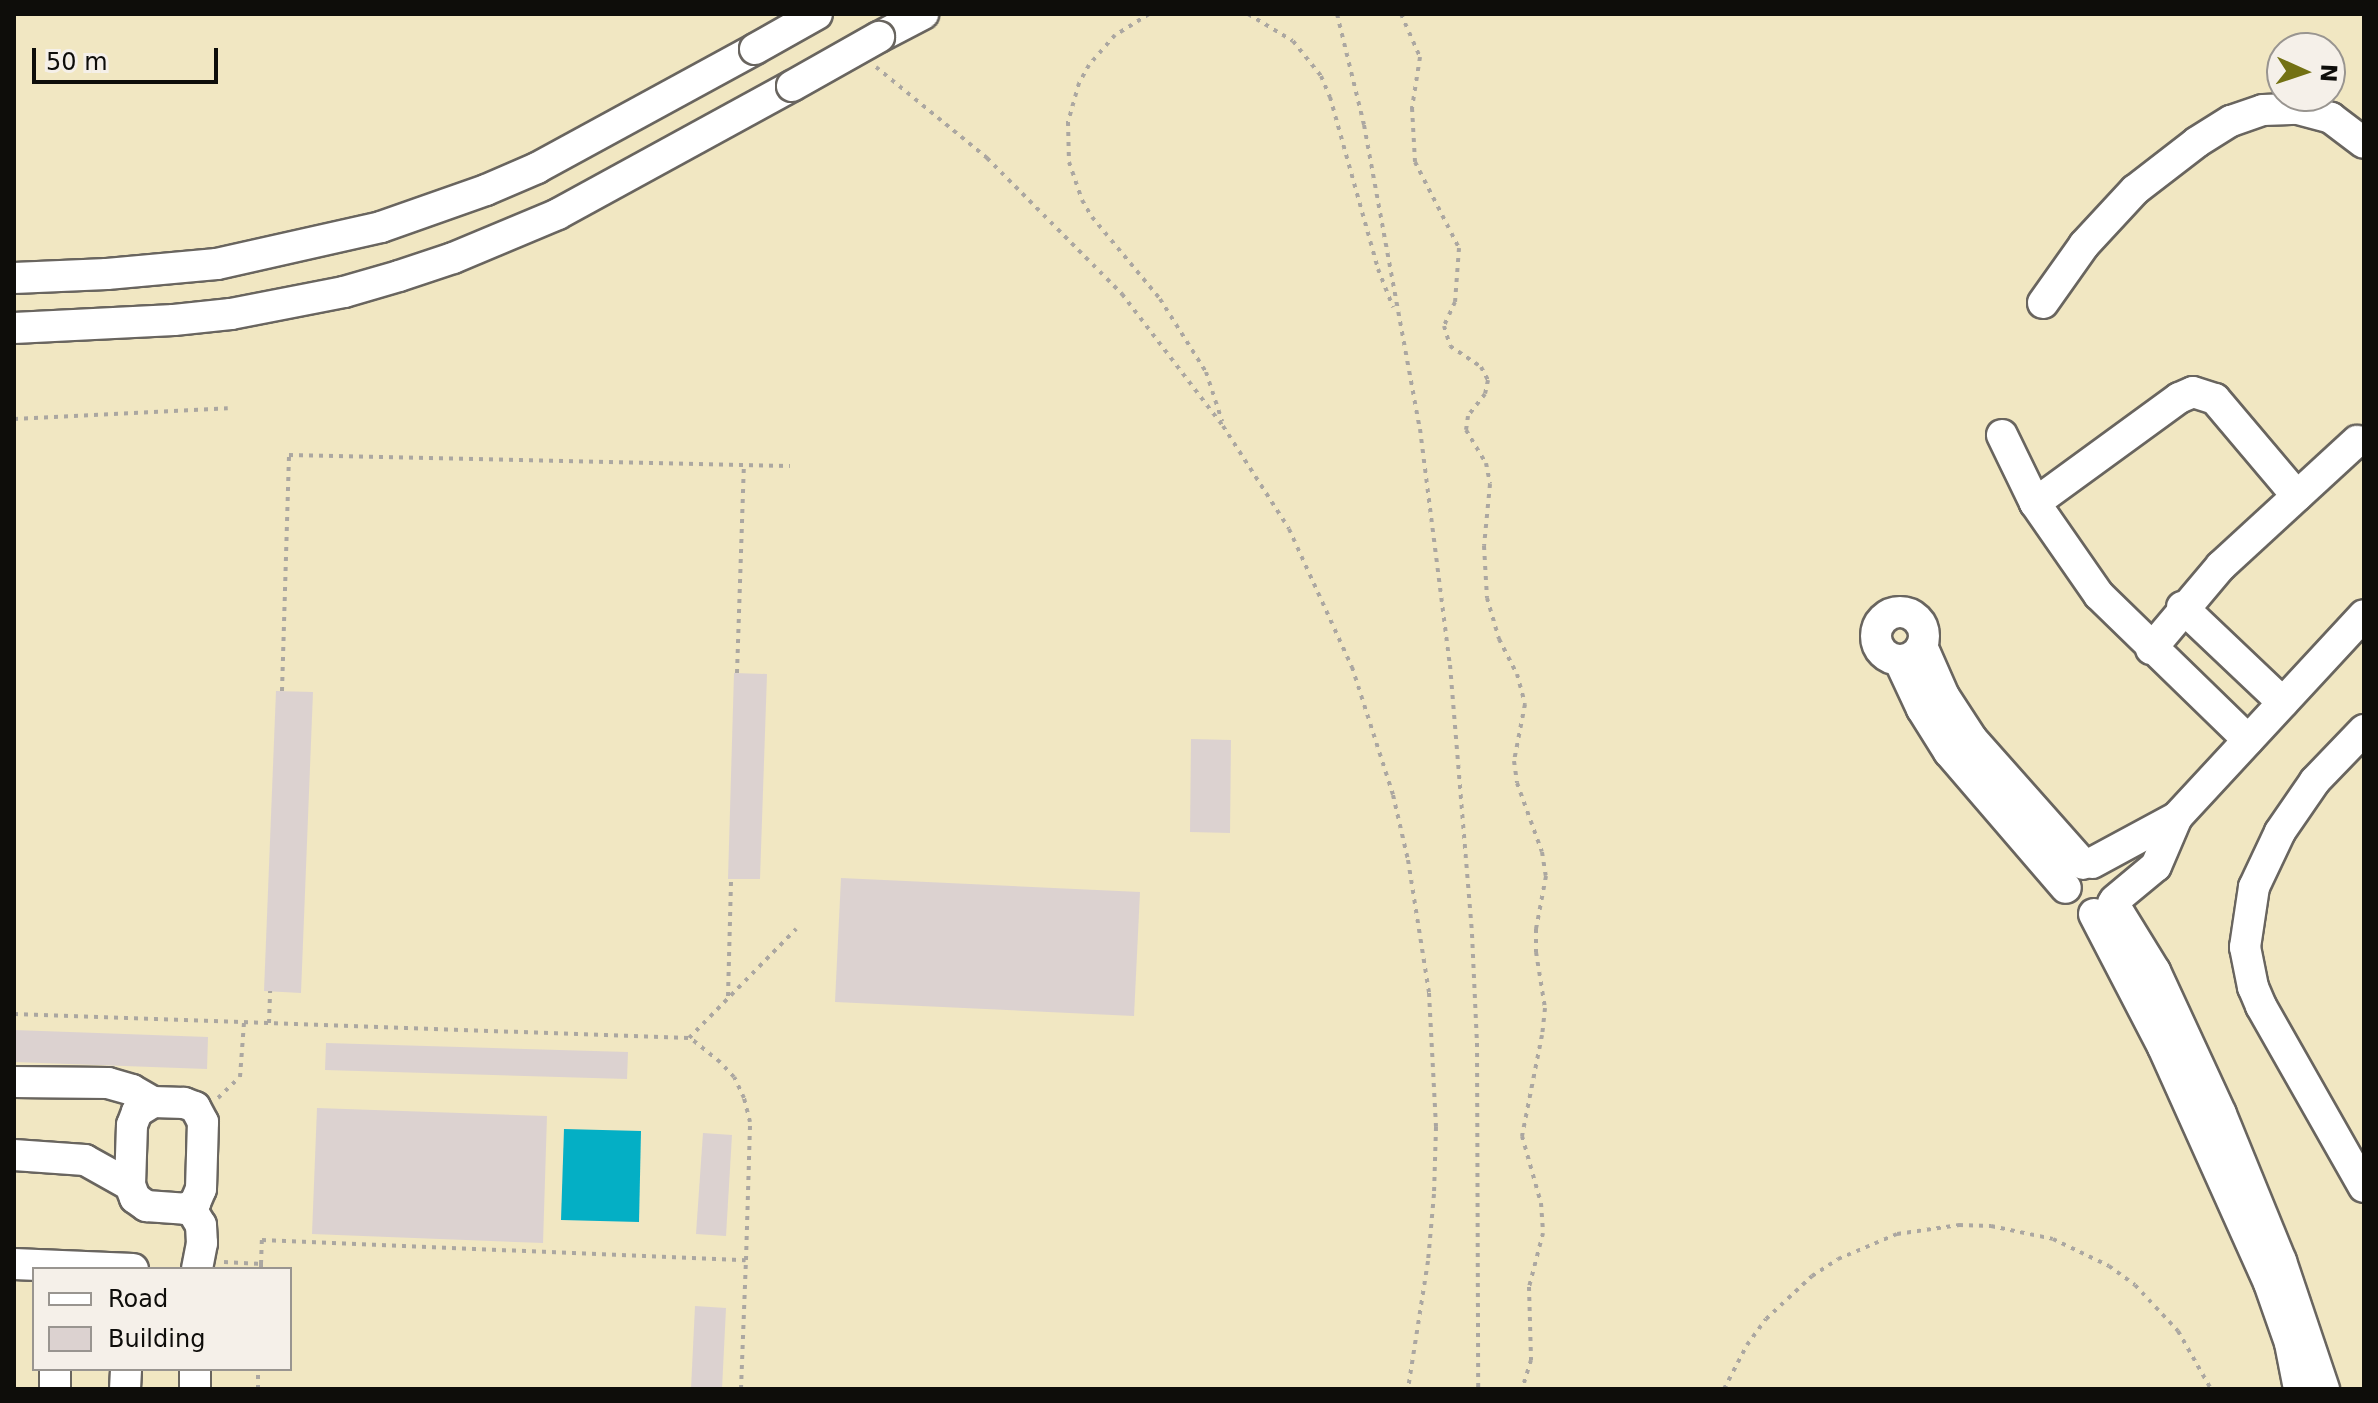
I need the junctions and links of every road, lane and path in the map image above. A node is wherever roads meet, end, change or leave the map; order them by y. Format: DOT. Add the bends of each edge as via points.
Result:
graph roads {
  1 [pos="817,14"];
  2 [pos="923,14"];
  3 [pos="1149,14"];
  4 [pos="1248,14"];
  5 [pos="1337,14"];
  6 [pos="1401,14"];
  7 [pos="872,48"];
  8 [pos="2364,143"];
  9 [pos="14,278"];
  10 [pos="2043,303"];
  11 [pos="1397,317"];
  12 [pos="14,328"];
  13 [pos="228,408"];
  14 [pos="14,419"];
  15 [pos="1223,426"];
  16 [pos="2002,435"];
  17 [pos="2357,441"];
  18 [pos="744,465"];
  19 [pos="790,466"];
  20 [pos="2297,496"];
  21 [pos="2035,503"];
  22 [pos="2182,607"];
  23 [pos="2364,615"];
  24 [pos="2151,649"];
  25 [pos="1910,653"];
  26 [pos="737,673"];
  27 [pos="282,691"];
  28 [pos="2283,703"];
  29 [pos="2364,730"];
  30 [pos="2248,740"];
  31 [pos="2177,817"];
  32 [pos="2081,872"];
  33 [pos="731,879"];
  34 [pos="2108,906"];
  35 [pos="796,929"];
  36 [pos="270,991"];
  37 [pos="728,996"];
  38 [pos="14,1014"];
  39 [pos="244,1022"];
  40 [pos="269,1023"];
  41 [pos="689,1038"];
  42 [pos="14,1082"];
  43 [pos="153,1102"];
  44 [pos="199,1111"];
  45 [pos="132,1132"];
  46 [pos="14,1155"];
  47 [pos="85,1160"];
  48 [pos="130,1185"];
  49 [pos="2364,1187"];
  50 [pos="190,1207"];
  51 [pos="200,1256"];
  52 [pos="746,1260"];
  53 [pos="14,1264"];
  54 [pos="58,1267"];
  55 [pos="261,1267"];
  56 [pos="741,1389"];
  57 [pos="1408,1389"];
  58 [pos="1478,1389"];
  59 [pos="1522,1389"];
  60 [pos="1724,1389"];
  61 [pos="2211,1389"];
  62 [pos="2299,1389"];
  63 [pos="2324,1389"];
  1 -- 9 [label="street, bridge" via="537,168 381,227 217,264"];
  2 -- 7 [label="street"];
  3 -- 15 [label="path" via="1115,35 1084,74 1068,122 1069,162 1092,217 1160,299 1206,372"];
  4 -- 11 [label="path" via="1293,41 1321,76"];
  5 -- 11 [label="path" via="1364,125"];
  6 -- 59 [label="path" via="1420,57 1412,108 1415,162 1459,248 1455,302 1444,326 1450,346 1481,367 1488,380 1466,430 1486,463 1490,484 1484,546 1487,598 1525,704 1514,761 1546,876 1536,929 1545,1008 1522,1136 1541,1203 1543,1233 1529,1287 1531,1360"];
  7 -- 12 [label="street, bridge" via="558,214 399,276 231,314"];
  7 -- 15 [label="path" via="1122,294"];
  8 -- 10 [label="street" via="2331,118 2298,109 2263,110 2231,121 2135,190 2084,245"];
  11 -- 58 [label="path" via="1420,429 1463,800 1477,1043"];
  13 -- 14 [label="path"];
  15 -- 57 [label="path" via="1289,529 1352,667 1382,756 1408,860 1429,993 1436,1127 1428,1261"];
  16 -- 21 [label="street"];
  17 -- 20 [label="street"];
  18 -- 19 [label="path"];
  18 -- 26 [label="path"];
  18 -- 27 [label="path" via="289,455"];
  20 -- 21 [label="street" via="2215,399 2193,392"];
  20 -- 22 [label="street"];
  21 -- 24 [label="street" via="2099,595"];
  22 -- 24 [label="street"];
  22 -- 28 [label="street"];
  23 -- 28 [label="street"];
  24 -- 30 [label="street"];
  25 -- 32 [label="street" via="1922,709 1949,752"];
  28 -- 30 [label="street"];
  29 -- 49 [label="street" via="2315,781 2280,832 2254,887 2245,947 2261,1006"];
  30 -- 31 [label="street"];
  31 -- 32 [label="street"];
  31 -- 34 [label="street" via="2156,866"];
  32 -- 34 [label="street" via="2108,868 2114,875 2117,883"];
  32 -- 34 [label="street" via="2067,896 2078,910"];
  33 -- 37 [label="path"];
  34 -- 62 [label="street" via="2163,1047 2269,1283"];
  34 -- 63 [label="street" via="2155,971 2221,1114 2281,1261"];
  35 -- 37 [label="path"];
  36 -- 40 [label="path"];
  37 -- 41 [label="path"];
  38 -- 39 [label="path"];
  39 -- 40 [label="path"];
  39 -- 44 [label="path" via="240,1077"];
  40 -- 41 [label="path"];
  41 -- 52 [label="path" via="734,1077 744,1098 750,1122"];
  42 -- 43 [label="street" via="108,1083"];
  43 -- 44 [label="street" via="184,1103"];
  43 -- 45 [label="street" via="137,1112"];
  44 -- 50 [label="street" via="204,1128 201,1189"];
  45 -- 47 [label="street"];
  45 -- 48 [label="street"];
  46 -- 47 [label="street"];
  47 -- 48 [label="street"];
  48 -- 50 [label="street" via="146,1206"];
  50 -- 51 [label="street" via="201,1225"];
  51 -- 55 [label="path" via="220,1245 219,1262"];
  52 -- 55 [label="path" via="262,1240"];
  52 -- 56 [label="path"];
  53 -- 54 [label="street"];
  60 -- 61 [label="path" via="1766,1319 1812,1276 1897,1234 1959,1225 2053,1239 2109,1266 2178,1331"];
}
